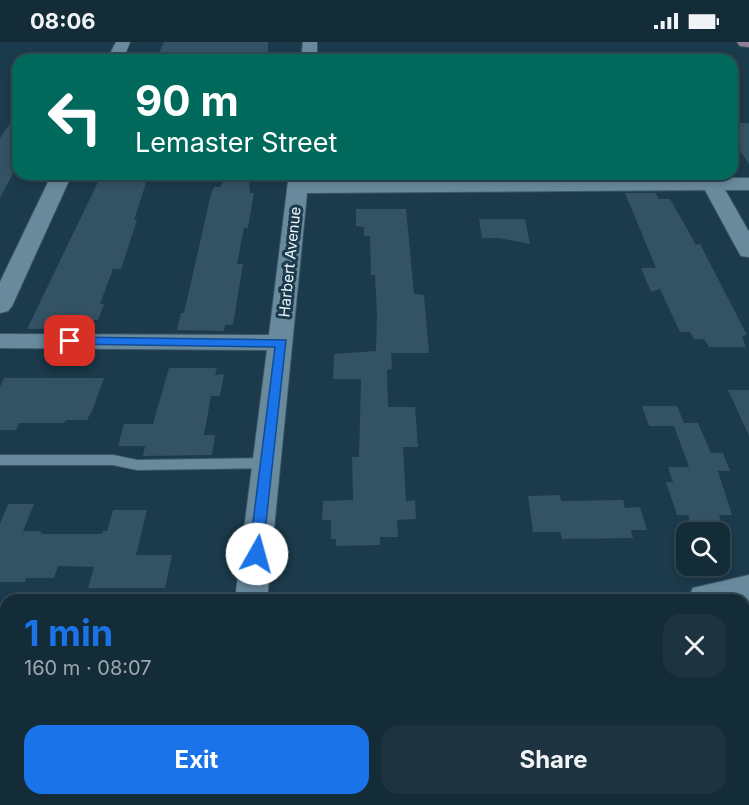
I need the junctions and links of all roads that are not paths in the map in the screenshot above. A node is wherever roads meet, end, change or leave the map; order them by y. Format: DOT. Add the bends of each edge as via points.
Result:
graph roads {
  1 [pos="59,180"];
  2 [pos="504,180"];
  3 [pos="710,180"];
  4 [pos="717,180"];
  5 [pos="298,181"];
  6 [pos="749,184"];
  7 [pos="749,252"];
  8 [pos="0,306"];
  9 [pos="0,340"];
  10 [pos="282,343"];
  11 [pos="0,460"];
  12 [pos="267,463"];
  13 [pos="253,594"];
  1 -- 8 [label="street"];
  2 -- 5 [label="street"];
  3 -- 7 [label="street"];
  4 -- 6 [label="street"];
  5 -- 10 [label="street, Harbert Avenue"];
  9 -- 10 [label="street"];
  10 -- 12 [label="street, Harbert Avenue"];
  11 -- 12 [label="lane" via="113,460 137,465"];
  12 -- 13 [label="street, Harbert Avenue"];
}
